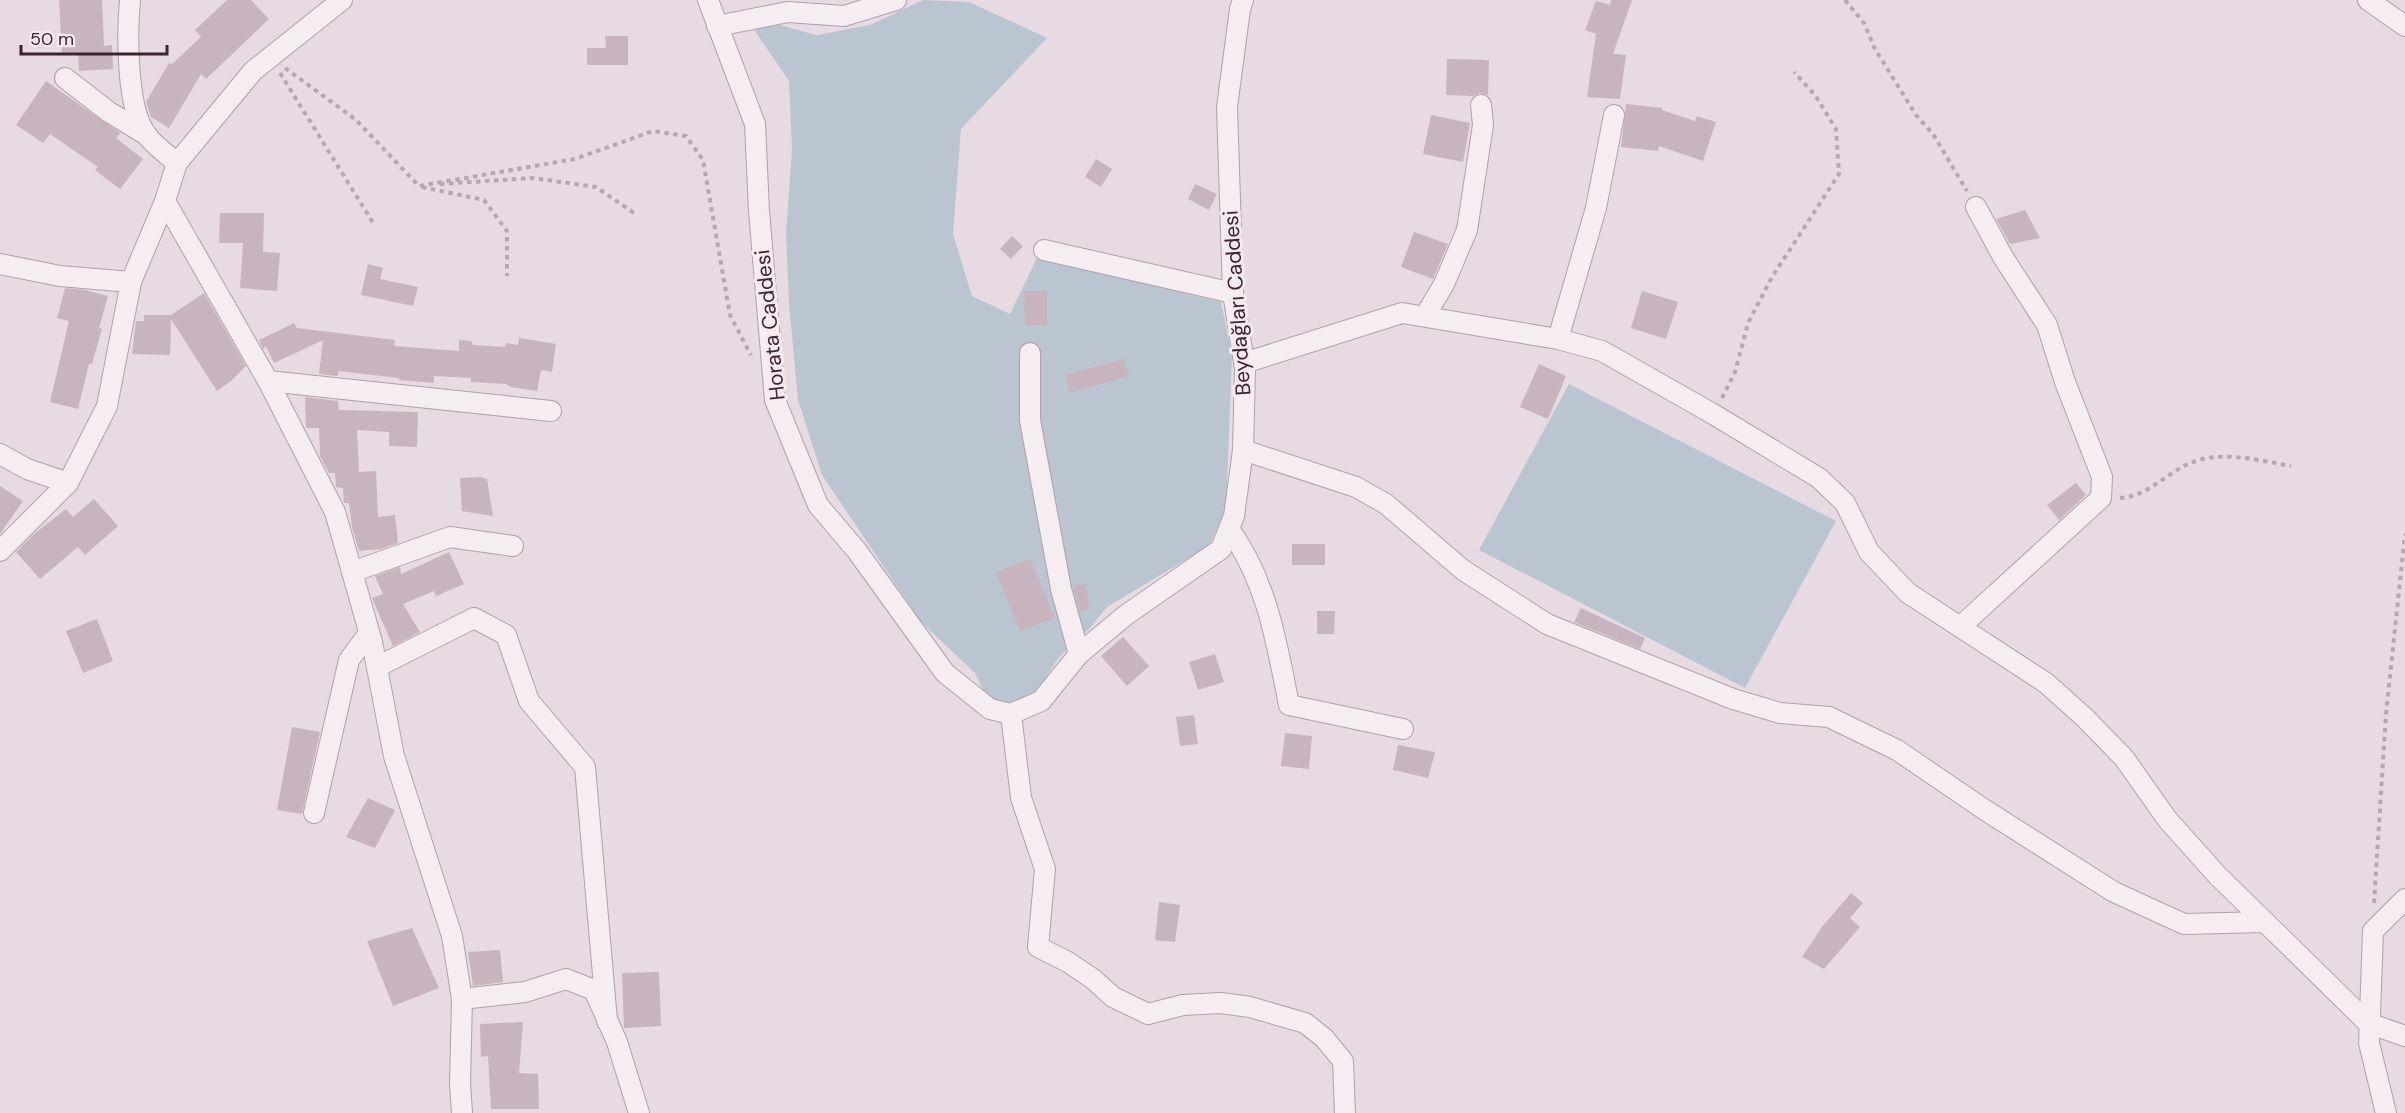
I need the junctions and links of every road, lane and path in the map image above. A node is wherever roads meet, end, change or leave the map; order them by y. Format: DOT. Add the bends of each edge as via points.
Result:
graph roads {
  1 [pos="130,0"];
  2 [pos="342,0"];
  3 [pos="708,0"];
  4 [pos="896,0"];
  5 [pos="1243,0"];
  6 [pos="1845,0"];
  7 [pos="2367,0"];
  8 [pos="717,26"];
  9 [pos="2405,26"];
  10 [pos="270,58"];
  11 [pos="1794,72"];
  12 [pos="65,78"];
  13 [pos="1481,105"];
  14 [pos="1614,115"];
  15 [pos="145,134"];
  16 [pos="177,163"];
  17 [pos="419,186"];
  18 [pos="165,201"];
  19 [pos="1976,207"];
  20 [pos="634,213"];
  21 [pos="375,226"];
  22 [pos="1044,250"];
  23 [pos="0,264"];
  24 [pos="507,276"];
  25 [pos="131,282"];
  26 [pos="1233,293"];
  27 [pos="1425,316"];
  28 [pos="1558,339"];
  29 [pos="1030,353"];
  30 [pos="753,358"];
  31 [pos="1244,363"];
  32 [pos="268,381"];
  33 [pos="551,411"];
  34 [pos="1713,414"];
  35 [pos="1243,450"];
  36 [pos="0,454"];
  37 [pos="2291,466"];
  38 [pos="68,483"];
  39 [pos="2102,498"];
  40 [pos="1229,529"];
  41 [pos="2405,534"];
  42 [pos="513,546"];
  43 [pos="0,551"];
  44 [pos="352,572"];
  45 [pos="1961,626"];
  46 [pos="369,633"];
  47 [pos="1079,654"];
  48 [pos="377,667"];
  49 [pos="1011,714"];
  50 [pos="1403,729"];
  51 [pos="314,813"];
  52 [pos="2405,899"];
  53 [pos="2265,922"];
  54 [pos="2373,931"];
  55 [pos="462,999"];
  56 [pos="607,1021"];
  57 [pos="2368,1023"];
  58 [pos="2405,1036"];
  59 [pos="462,1113"];
  60 [pos="639,1113"];
  61 [pos="1345,1113"];
  62 [pos="2386,1113"];
  1 -- 15 [label="street" via="130,72 136,113"];
  2 -- 10 [label="street"];
  3 -- 8 [label="street, Horata Caddesi"];
  4 -- 8 [label="street" via="844,16 788,12"];
  5 -- 26 [label="street, Beydağları Caddesi" via="1227,107"];
  6 -- 19 [label="path" via="1864,22 1875,49 1916,115 1933,134"];
  7 -- 9 [label="street"];
  8 -- 49 [label="street, Horata Caddesi" via="755,124 775,400 818,505 857,551 945,673 990,709"];
  10 -- 16 [label="street" via="253,70"];
  10 -- 17 [label="path" via="355,119"];
  10 -- 21 [label="path"];
  11 -- 34 [label="path" via="1815,95 1836,129 1839,174 1752,314 1735,372"];
  12 -- 15 [label="street"];
  13 -- 27 [label="street" via="1483,125 1467,230 1444,284"];
  14 -- 28 [label="street" via="1596,208"];
  15 -- 16 [label="street"];
  16 -- 18 [label="street"];
  17 -- 20 [label="path" via="533,178 596,187"];
  17 -- 24 [label="path" via="484,200 507,231"];
  17 -- 30 [label="path" via="575,159 653,131 686,136 703,160 730,315"];
  18 -- 25 [label="street"];
  18 -- 32 [label="street"];
  19 -- 39 [label="street" via="2047,325 2102,477"];
  22 -- 26 [label="street"];
  23 -- 25 [label="street" via="60,276"];
  25 -- 38 [label="street" via="106,406"];
  26 -- 31 [label="street, Beydağları Caddesi"];
  27 -- 28 [label="street"];
  27 -- 31 [label="street" via="1402,313"];
  28 -- 34 [label="street" via="1602,351"];
  29 -- 47 [label="street" via="1030,420 1061,589"];
  31 -- 35 [label="street, Beydağları Caddesi"];
  32 -- 33 [label="street"];
  32 -- 44 [label="street" via="335,513"];
  34 -- 45 [label="street" via="1819,478 1845,503 1869,552 1892,577 1908,593"];
  35 -- 40 [label="street, Beydağları Caddesi"];
  35 -- 53 [label="street" via="1356,487 1386,504 1462,570 1546,624 1733,699 1780,713 1829,717 1897,750 2114,892 2184,924"];
  36 -- 38 [label="street" via="27,469"];
  37 -- 39 [label="path" via="2238,457 2207,459 2187,464 2138,494"];
  38 -- 43 [label="street"];
  39 -- 45 [label="street"];
  40 -- 47 [label="street, Beydağları Caddesi" via="1221,549 1126,615"];
  40 -- 50 [label="street" via="1245,551 1273,620 1289,705"];
  41 -- 54 [label="path" via="2386,714"];
  42 -- 44 [label="street" via="450,537"];
  44 -- 46 [label="street"];
  45 -- 53 [label="street" via="2046,683 2084,717 2124,758 2167,819"];
  46 -- 48 [label="street"];
  46 -- 51 [label="street" via="349,660"];
  47 -- 49 [label="street, Beydağları Caddesi" via="1041,701"];
  48 -- 55 [label="street" via="394,756 452,936"];
  48 -- 56 [label="street" via="474,618 506,635 529,701 585,766"];
  49 -- 61 [label="street" via="1021,798 1045,869 1038,947 1068,962 1113,997 1148,1014 1183,1005 1221,1003 1305,1023 1324,1038 1342,1061"];
  52 -- 54 [label="street"];
  53 -- 57 [label="street"];
  54 -- 57 [label="street"];
  55 -- 56 [label="street" via="525,992 566,979 594,990"];
  55 -- 59 [label="street"];
  56 -- 60 [label="street"];
  57 -- 58 [label="street"];
  57 -- 62 [label="street" via="2368,1042"];
}
